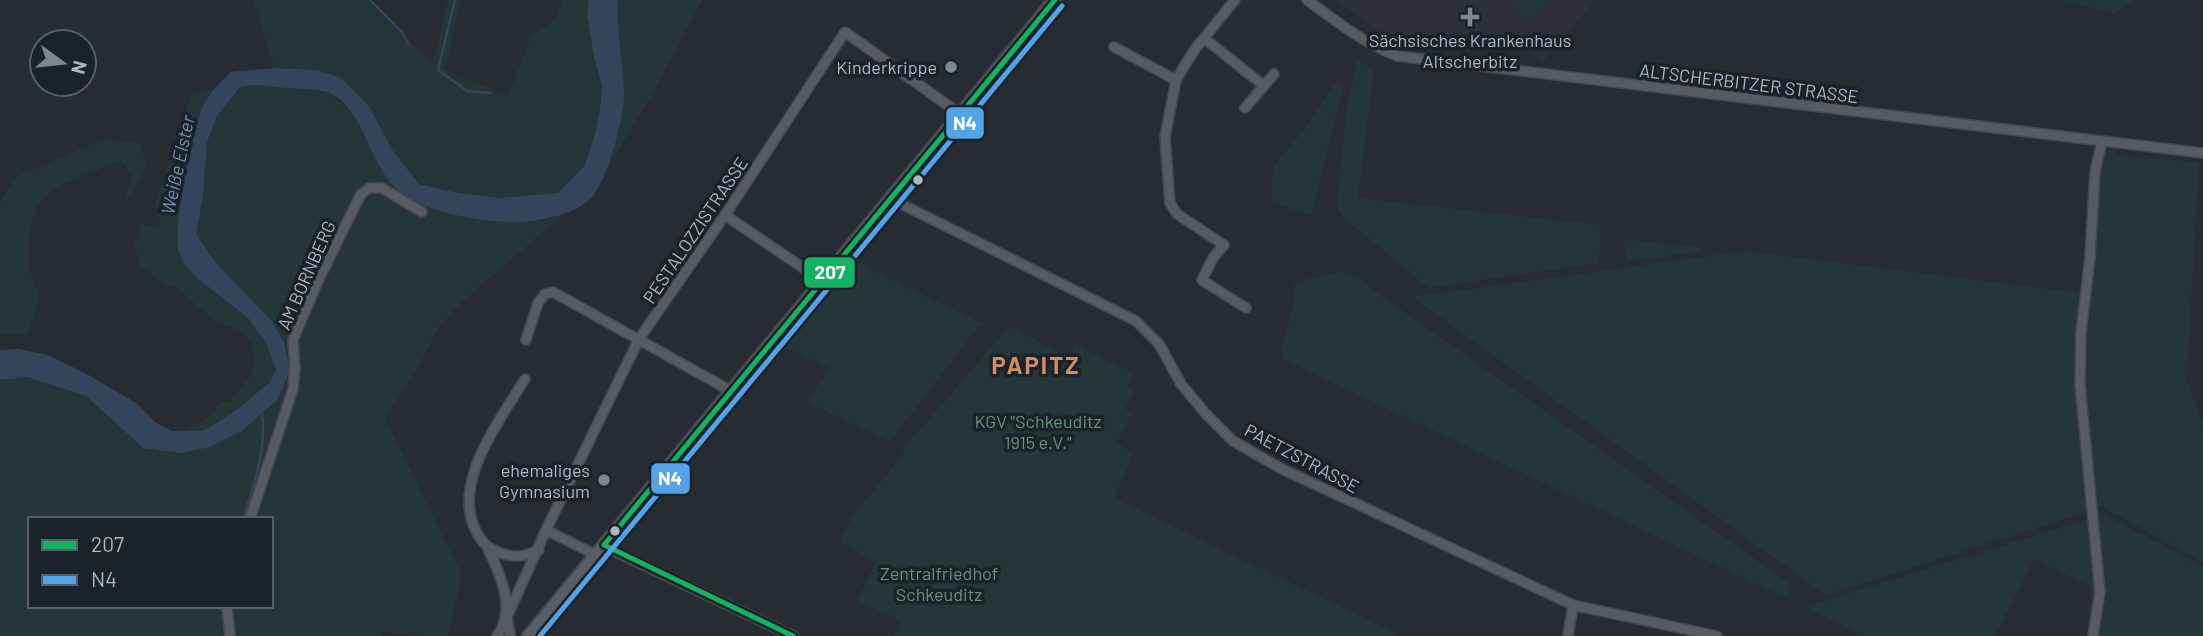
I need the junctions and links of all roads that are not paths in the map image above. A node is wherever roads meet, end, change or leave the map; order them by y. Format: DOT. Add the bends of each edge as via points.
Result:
graph roads {
  1 [pos="1235,0"];
  2 [pos="1307,0"];
  3 [pos="1051,1"];
  4 [pos="1204,38"];
  5 [pos="1114,47"];
  6 [pos="1273,74"];
  7 [pos="1176,80"];
  8 [pos="1263,85"];
  9 [pos="1245,108"];
  10 [pos="960,114"];
  11 [pos="2102,141"];
  12 [pos="2203,153"];
  13 [pos="891,199"];
  14 [pos="422,212"];
  15 [pos="724,215"];
  16 [pos="822,281"];
  17 [pos="1246,309"];
  18 [pos="639,338"];
  19 [pos="526,340"];
  20 [pos="525,379"];
  21 [pos="731,391"];
  22 [pos="251,517"];
  23 [pos="546,530"];
  24 [pos="487,547"];
  25 [pos="539,550"];
  26 [pos="600,550"];
  27 [pos="1573,605"];
  28 [pos="228,608"];
  29 [pos="507,617"];
  30 [pos="505,635"];
  31 [pos="230,636"];
  32 [pos="529,636"];
  33 [pos="793,636"];
  34 [pos="1568,636"];
  35 [pos="1717,636"];
  36 [pos="2093,636"];
  1 -- 4 [label="street"];
  2 -- 11 [label="street, ALTSCHERBITZER STRASSE" via="1379,49 1425,61"];
  3 -- 10 [label="street"];
  4 -- 7 [label="street"];
  4 -- 8 [label="street"];
  5 -- 7 [label="street"];
  6 -- 8 [label="street"];
  7 -- 17 [label="street" via="1165,137 1170,203 1177,214 1224,245 1202,280"];
  8 -- 9 [label="street"];
  10 -- 13 [label="street"];
  10 -- 15 [label="street, PESTALOZZISTRASSE" via="845,32"];
  11 -- 12 [label="street, ALTSCHERBITZER STRASSE"];
  11 -- 36 [label="street" via="2095,172 2080,385 2100,592"];
  13 -- 16 [label="street"];
  13 -- 27 [label="street, PAETZSTRASSE" via="1136,321 1159,344 1181,384 1233,441 1282,469"];
  14 -- 22 [label="street, AM BORNBERG" via="382,188 369,188 361,194 293,340 293,389"];
  15 -- 16 [label="street"];
  15 -- 18 [label="street, PESTALOZZISTRASSE"];
  16 -- 21 [label="street"];
  18 -- 19 [label="street" via="553,292 538,303"];
  18 -- 21 [label="street"];
  18 -- 23 [label="street, PESTALOZZISTRASSE"];
  20 -- 24 [label="street" via="477,462 470,484 475,532"];
  21 -- 26 [label="street"];
  23 -- 25 [label="street, PESTALOZZISTRASSE"];
  23 -- 26 [label="street"];
  24 -- 25 [label="street" via="519,556"];
  24 -- 29 [label="street" via="503,583"];
  25 -- 29 [label="street, PESTALOZZISTRASSE"];
  26 -- 32 [label="street"];
  26 -- 33 [label="street" via="614,551"];
  27 -- 34 [label="street"];
  27 -- 35 [label="street, PAETZSTRASSE"];
  28 -- 31 [label="street"];
  29 -- 30 [label="street"];
}
